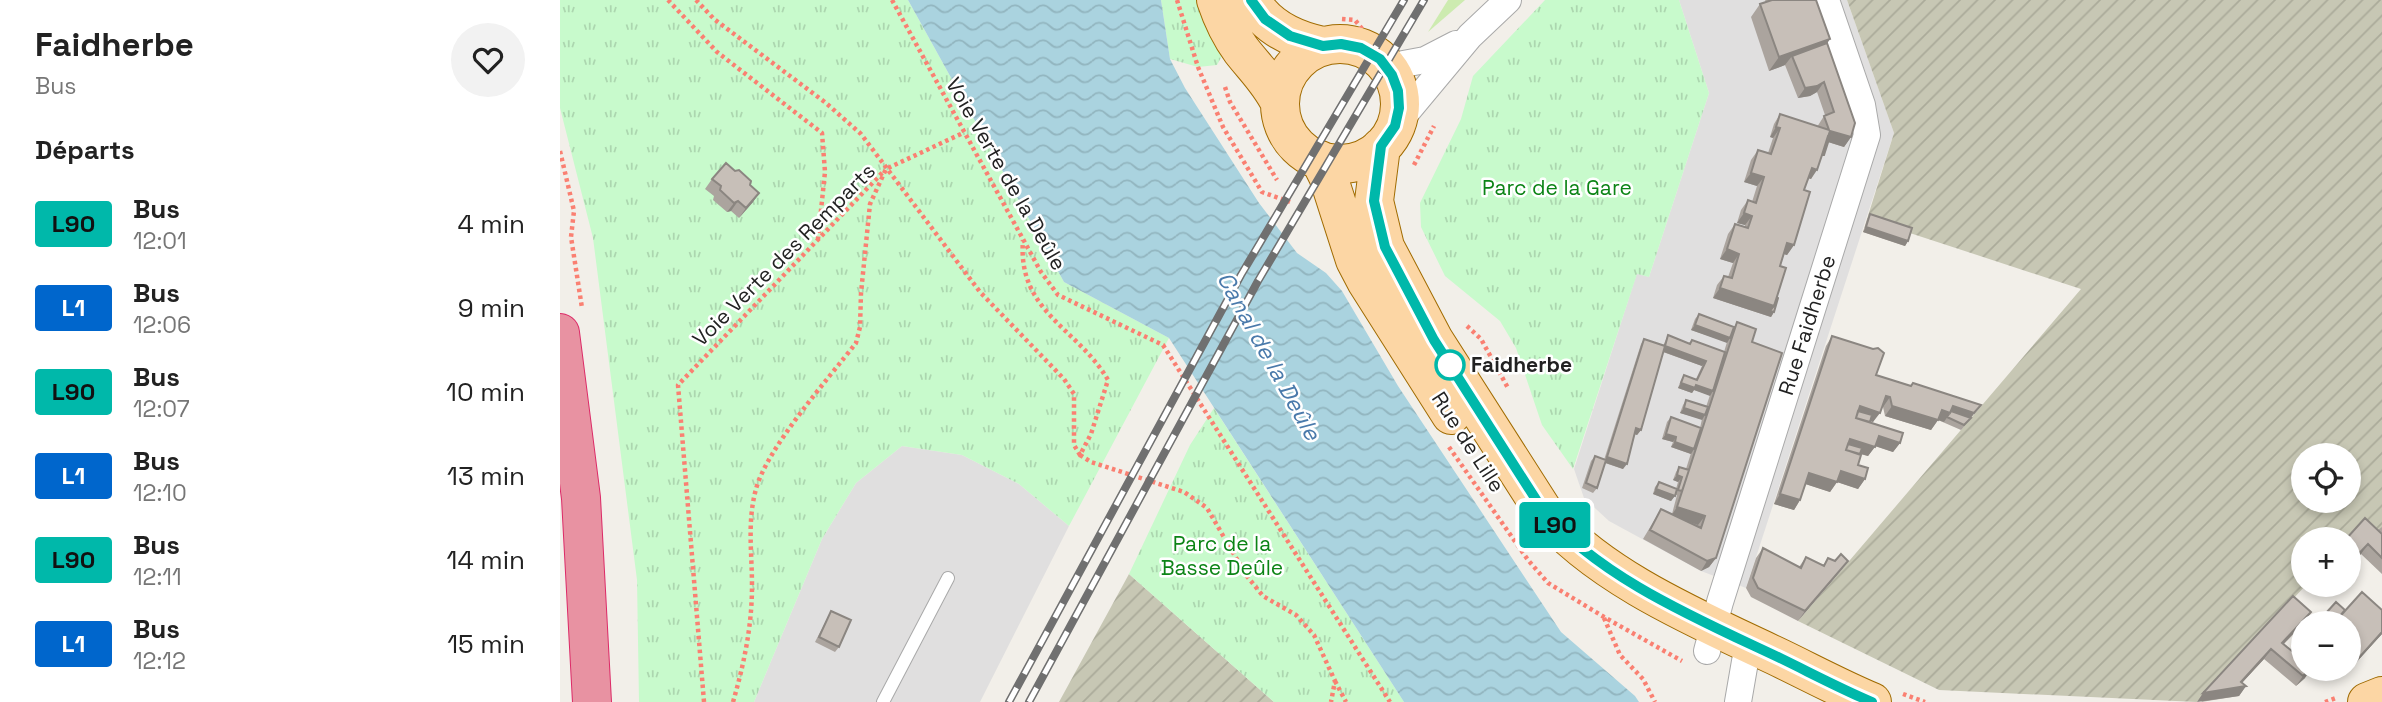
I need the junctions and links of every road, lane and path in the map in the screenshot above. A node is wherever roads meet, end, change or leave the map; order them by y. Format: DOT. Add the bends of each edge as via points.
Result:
graph roads {
  1 [pos="668,0"];
  2 [pos="696,0"];
  3 [pos="892,0"];
  4 [pos="1177,0"];
  5 [pos="1216,0"];
  6 [pos="1251,0"];
  7 [pos="1508,0"];
  8 [pos="1826,0"];
  9 [pos="1330,32"];
  10 [pos="1366,34"];
  11 [pos="1470,36"];
  12 [pos="1387,67"];
  13 [pos="1226,88"];
  14 [pos="1280,103"];
  15 [pos="1434,125"];
  16 [pos="963,133"];
  17 [pos="1388,136"];
  18 [pos="1320,160"];
  19 [pos="1413,167"];
  20 [pos="886,169"];
  21 [pos="1277,180"];
  22 [pos="1290,202"];
  23 [pos="818,240"];
  24 [pos="1024,240"];
  25 [pos="560,333"];
  26 [pos="1443,438"];
  27 [pos="1080,455"];
  28 [pos="947,578"];
  29 [pos="1604,617"];
  30 [pos="1710,638"];
  31 [pos="1646,640"];
  32 [pos="1743,671"];
  33 [pos="1335,681"];
  34 [pos="2382,696"];
  35 [pos="592,702"];
  36 [pos="704,702"];
  37 [pos="733,702"];
  38 [pos="883,702"];
  39 [pos="1331,702"];
  40 [pos="1346,702"];
  41 [pos="1390,702"];
  42 [pos="1655,702"];
  43 [pos="1818,702"];
  44 [pos="1872,702"];
  45 [pos="2367,702"];
  1 -- 23 [label="path" via="717,52 822,133 825,172"];
  2 -- 20 [label="path" via="862,134"];
  3 -- 16 [label="path, Voie Verte de la Deûle"];
  4 -- 22 [label="path" via="1223,127 1262,192"];
  5 -- 14 [label="main road" via="1239,48 1271,85"];
  6 -- 9 [label="main road" via="1265,19 1297,39"];
  7 -- 11 [label="street"];
  8 -- 30 [label="street, Rue Faidherbe" via="1862,105 1867,135"];
  9 -- 10 [label="path" via="1354,20"];
  9 -- 12 [label="main road" via="1341,44 1361,48"];
  9 -- 14 [label="main road" via="1290,72"];
  11 -- 12 [label="street" via="1425,60"];
  11 -- 17 [label="street"];
  12 -- 17 [label="main road" via="1399,100"];
  13 -- 21 [label="path"];
  14 -- 18 [label="main road" via="1291,138"];
  15 -- 19 [label="path"];
  16 -- 20 [label="path"];
  16 -- 24 [label="path, Voie Verte de la Deûle"];
  17 -- 18 [label="main road" via="1368,156 1352,162"];
  17 -- 30 [label="main road, Rue de Lille" via="1374,201 1391,260 1434,340 1542,509 1557,528 1601,563"];
  18 -- 30 [label="main road, Rue de Lille" via="1366,281 1539,546 1588,584 1654,624"];
  20 -- 23 [label="path, Voie Verte des Remparts"];
  20 -- 27 [label="path, Voie Verte des Remparts" via="980,292 1064,379 1074,394 1074,445"];
  20 -- 37 [label="path" via="870,204 856,343 792,426 757,486 750,515 750,627"];
  23 -- 36 [label="path, Voie Verte des Remparts" via="678,384"];
  24 -- 27 [label="path" via="1022,260 1034,296 1108,380"];
  24 -- 41 [label="path, Voie Verte de la Deûle" via="1058,295 1163,345"];
  25 -- 35 [label="highway" via="581,498"];
  26 -- 29 [label="path" via="1548,583"];
  27 -- 33 [label="path" via="1184,492 1207,508 1263,596 1296,615 1314,635"];
  28 -- 38 [label="lane"];
  29 -- 31 [label="path"];
  29 -- 42 [label="path" via="1620,655 1643,679"];
  30 -- 32 [label="main road, Rue de Lille"];
  32 -- 43 [label="main road, Rue de Lille"];
  32 -- 44 [label="main road, Rue de Lille"];
  33 -- 39 [label="path"];
  33 -- 40 [label="path"];
  34 -- 45 [label="main road"];
}
